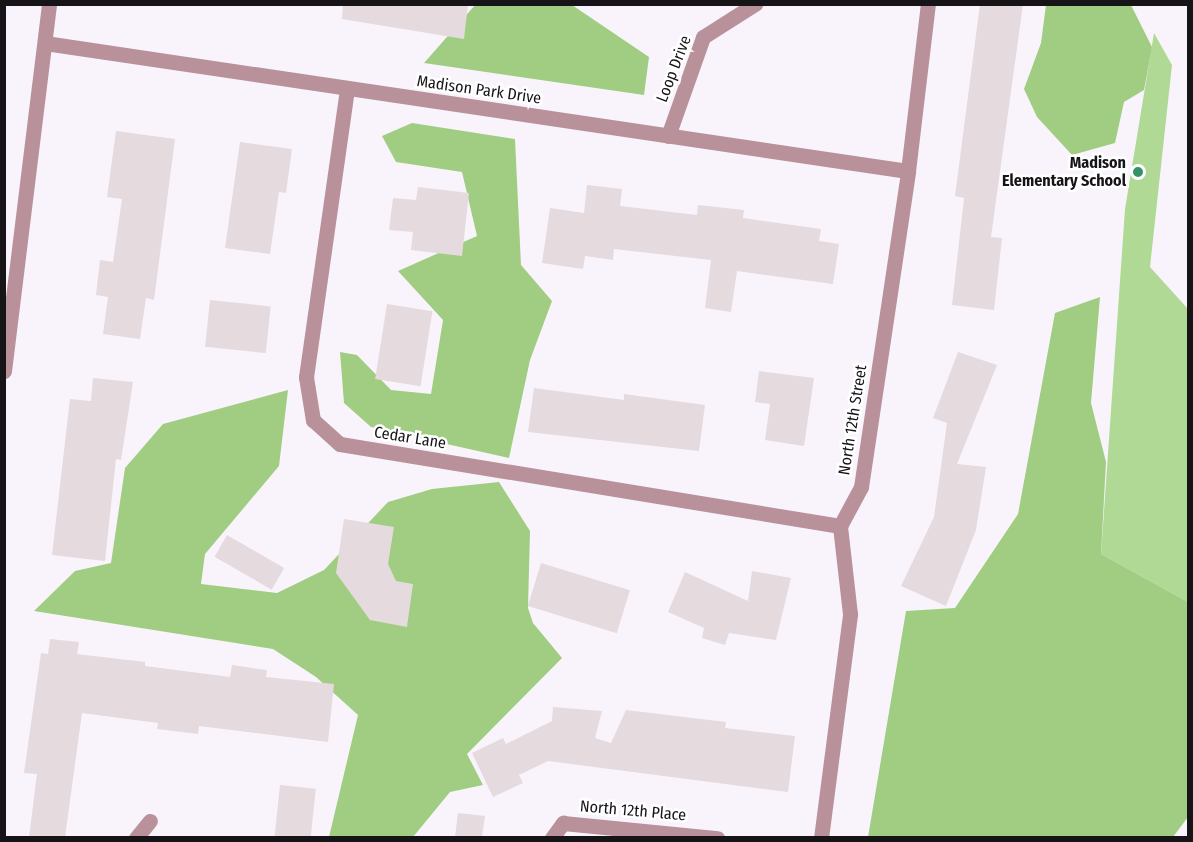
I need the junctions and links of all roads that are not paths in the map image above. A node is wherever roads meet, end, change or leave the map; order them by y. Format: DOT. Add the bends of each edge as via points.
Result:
graph roads {
  1 [pos="49,4"];
  2 [pos="755,4"];
  3 [pos="928,4"];
  4 [pos="45,43"];
  5 [pos="347,89"];
  6 [pos="668,136"];
  7 [pos="908,171"];
  8 [pos="4,371"];
  9 [pos="840,526"];
  10 [pos="150,821"];
  11 [pos="136,837"];
  12 [pos="552,837"];
  13 [pos="717,837"];
  14 [pos="821,837"];
  1 -- 4 [label="street"];
  2 -- 6 [label="street, Loop Drive" via="703,37"];
  3 -- 7 [label="street, North 12th Street"];
  4 -- 5 [label="street, Madison Park Drive"];
  4 -- 8 [label="street"];
  5 -- 6 [label="street, Madison Park Drive"];
  5 -- 9 [label="street, Cedar Lane" via="306,377 313,420 340,444"];
  6 -- 7 [label="street, Madison Park Drive"];
  7 -- 9 [label="street, North 12th Street" via="861,487"];
  9 -- 14 [label="street" via="849,614"];
  10 -- 11 [label="street"];
  12 -- 13 [label="street, North 12th Place" via="563,823"];
}
